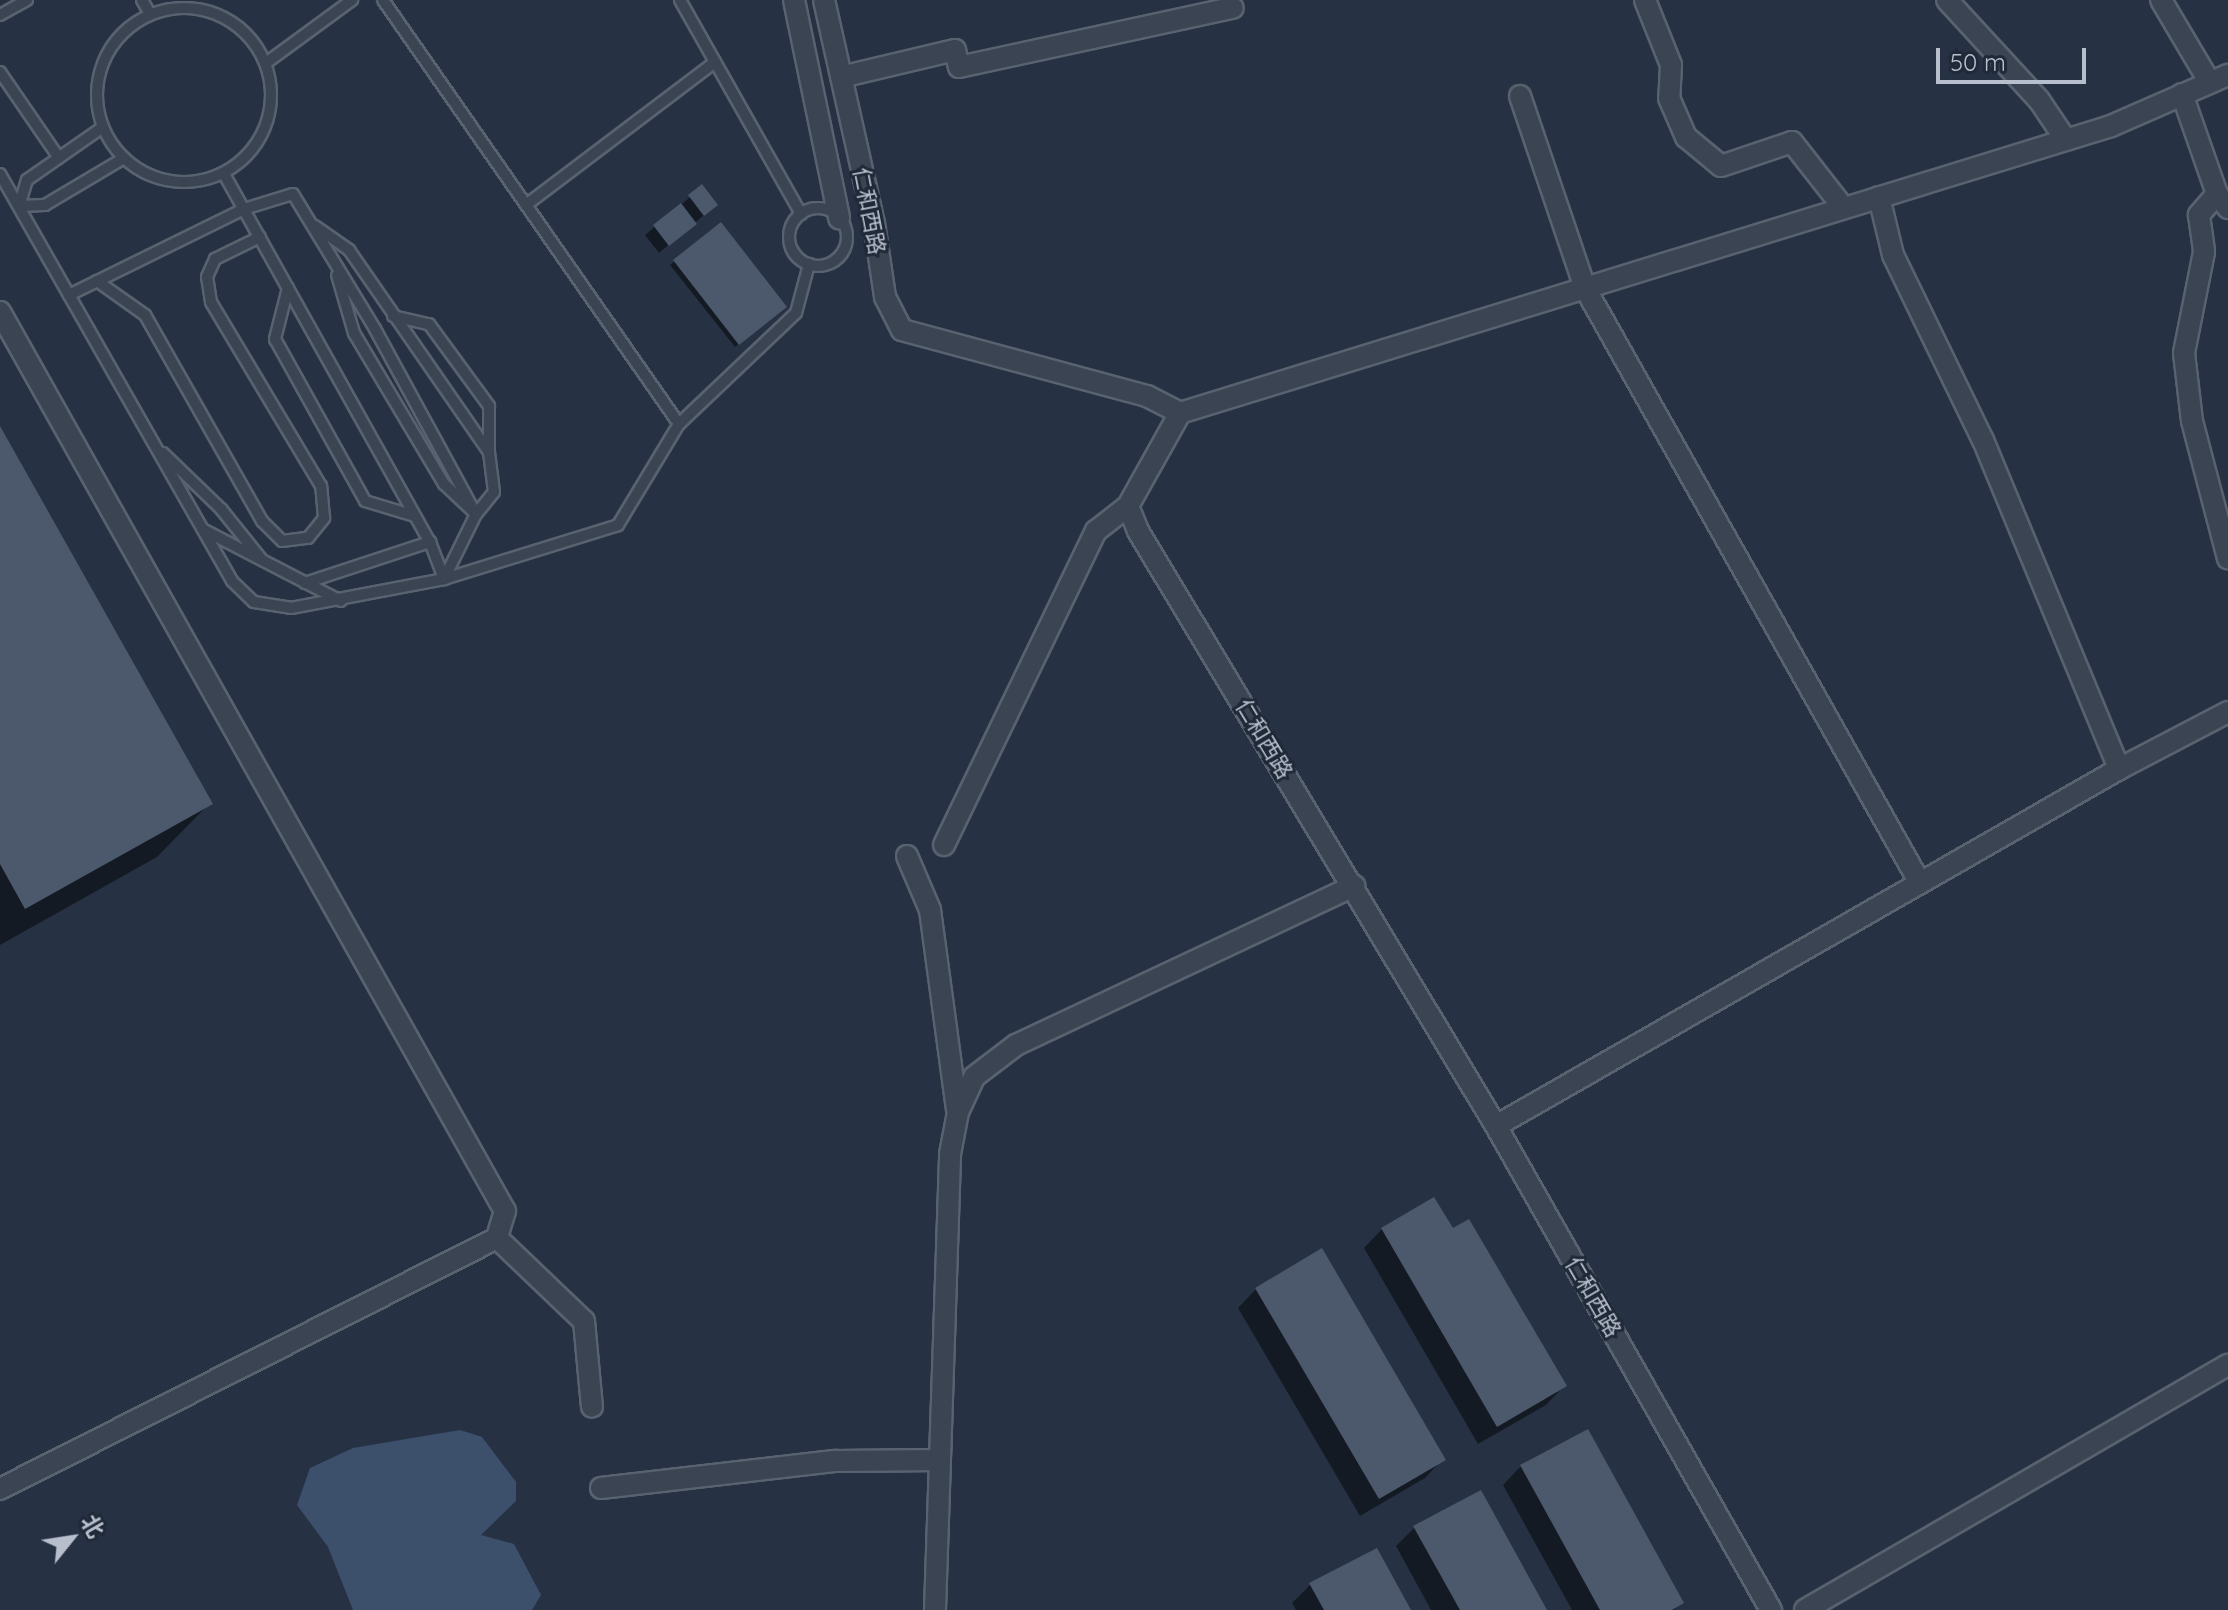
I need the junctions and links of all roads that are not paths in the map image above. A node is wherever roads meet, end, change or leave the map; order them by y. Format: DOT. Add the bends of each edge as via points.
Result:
graph roads {
  1 [pos="27,0"];
  2 [pos="142,0"];
  3 [pos="352,0"];
  4 [pos="383,0"];
  5 [pos="680,0"];
  6 [pos="794,0"];
  7 [pos="824,0"];
  8 [pos="1645,0"];
  9 [pos="1947,0"];
  10 [pos="2161,0"];
  11 [pos="1233,8"];
  12 [pos="150,14"];
  13 [pos="0,15"];
  14 [pos="715,62"];
  15 [pos="266,63"];
  16 [pos="0,72"];
  17 [pos="841,77"];
  18 [pos="2219,79"];
  19 [pos="2182,94"];
  20 [pos="1520,96"];
  21 [pos="103,127"];
  22 [pos="2066,140"];
  23 [pos="59,158"];
  24 [pos="124,158"];
  25 [pos="0,174"];
  26 [pos="224,174"];
  27 [pos="1879,197"];
  28 [pos="2222,201"];
  29 [pos="526,205"];
  30 [pos="19,206"];
  31 [pos="1843,207"];
  32 [pos="244,209"];
  33 [pos="801,214"];
  34 [pos="839,218"];
  35 [pos="310,222"];
  36 [pos="260,237"];
  37 [pos="331,257"];
  38 [pos="809,264"];
  39 [pos="97,281"];
  40 [pos="288,288"];
  41 [pos="1585,288"];
  42 [pos="69,295"];
  43 [pos="0,312"];
  44 [pos="393,316"];
  45 [pos="1180,413"];
  46 [pos="679,424"];
  47 [pos="154,445"];
  48 [pos="489,452"];
  49 [pos="1128,506"];
  50 [pos="476,514"];
  51 [pos="415,516"];
  52 [pos="202,529"];
  53 [pos="430,542"];
  54 [pos="2228,558"];
  55 [pos="262,560"];
  56 [pos="444,579"];
  57 [pos="305,583"];
  58 [pos="341,601"];
  59 [pos="2228,712"];
  60 [pos="2119,769"];
  61 [pos="944,845"];
  62 [pos="907,856"];
  63 [pos="1920,883"];
  64 [pos="1354,886"];
  65 [pos="958,1112"];
  66 [pos="1496,1126"];
  67 [pos="497,1238"];
  68 [pos="2228,1365"];
  69 [pos="592,1407"];
  70 [pos="940,1460"];
  71 [pos="601,1488"];
  72 [pos="0,1489"];
  73 [pos="935,1610"];
  74 [pos="1771,1610"];
  75 [pos="1805,1610"];
  1 -- 13 [label="lane"];
  2 -- 12 [label="lane"];
  3 -- 15 [label="lane"];
  4 -- 29 [label="lane"];
  5 -- 14 [label="lane"];
  6 -- 34 [label="street"];
  7 -- 17 [label="street, 仁和西路"];
  8 -- 31 [label="street" via="1671,65 1669,98 1686,137 1721,166 1792,142"];
  9 -- 22 [label="street" via="2039,100"];
  10 -- 18 [label="street"];
  11 -- 17 [label="street" via="959,67 955,50"];
  12 -- 15 [label="lane" via="177,7 230,20"];
  12 -- 21 [label="lane" via="127,28 109,49 99,74 97,101"];
  14 -- 29 [label="lane"];
  14 -- 33 [label="lane"];
  15 -- 26 [label="lane" via="270,114 245,159"];
  16 -- 23 [label="lane"];
  17 -- 45 [label="street, 仁和西路" via="885,297 902,330 1147,396"];
  18 -- 19 [label="street"];
  19 -- 22 [label="street"];
  19 -- 28 [label="street"];
  20 -- 41 [label="street"];
  21 -- 23 [label="lane"];
  21 -- 24 [label="lane"];
  22 -- 27 [label="street"];
  23 -- 30 [label="lane" via="27,180"];
  24 -- 26 [label="lane" via="146,174 171,182 199,182"];
  24 -- 30 [label="lane" via="45,205"];
  25 -- 30 [label="lane"];
  26 -- 32 [label="lane"];
  27 -- 31 [label="street"];
  27 -- 60 [label="street" via="1893,255 1983,440"];
  28 -- 54 [label="street" via="2199,215 2204,252 2184,353 2192,421"];
  29 -- 46 [label="lane"];
  30 -- 42 [label="lane"];
  31 -- 41 [label="street"];
  32 -- 35 [label="lane" via="293,194"];
  32 -- 36 [label="lane"];
  32 -- 39 [label="lane"];
  33 -- 34 [label="lane" via="817,208"];
  33 -- 38 [label="lane" via="789,237 795,254"];
  34 -- 38 [label="lane" via="847,235 842,253 828,264"];
  35 -- 37 [label="lane"];
  35 -- 44 [label="lane" via="349,250"];
  36 -- 39 [label="lane" via="215,259 207,277 211,302 321,486 324,518 308,538 282,541 262,521 145,315"];
  36 -- 40 [label="lane"];
  37 -- 50 [label="lane"];
  37 -- 50 [label="lane" via="354,333 444,484"];
  38 -- 46 [label="lane" via="796,313"];
  39 -- 42 [label="lane"];
  40 -- 51 [label="lane"];
  40 -- 51 [label="lane" via="275,339 365,501"];
  41 -- 45 [label="street"];
  41 -- 63 [label="street"];
  42 -- 47 [label="lane"];
  43 -- 67 [label="street" via="505,1211"];
  44 -- 48 [label="lane"];
  44 -- 48 [label="lane" via="429,324 489,406"];
  45 -- 49 [label="street"];
  46 -- 56 [label="lane" via="618,525"];
  47 -- 52 [label="lane"];
  47 -- 55 [label="lane" via="221,509"];
  48 -- 50 [label="lane" via="494,492"];
  49 -- 61 [label="street" via="1096,531"];
  49 -- 64 [label="street, 仁和西路" via="1138,531"];
  50 -- 56 [label="lane"];
  51 -- 53 [label="lane"];
  52 -- 55 [label="lane"];
  52 -- 58 [label="lane" via="232,581 254,602 291,608"];
  53 -- 56 [label="lane"];
  53 -- 57 [label="lane"];
  55 -- 57 [label="lane"];
  56 -- 58 [label="lane"];
  57 -- 58 [label="lane"];
  59 -- 60 [label="street"];
  60 -- 63 [label="street"];
  62 -- 65 [label="street" via="930,910"];
  63 -- 66 [label="street"];
  64 -- 65 [label="street" via="1016,1045 974,1077"];
  64 -- 66 [label="street, 仁和西路"];
  65 -- 70 [label="street" via="950,1154"];
  66 -- 74 [label="street, 仁和西路"];
  67 -- 69 [label="street" via="584,1321"];
  67 -- 72 [label="street"];
  68 -- 75 [label="street"];
  70 -- 71 [label="street" via="836,1461"];
  70 -- 73 [label="street"];
}
